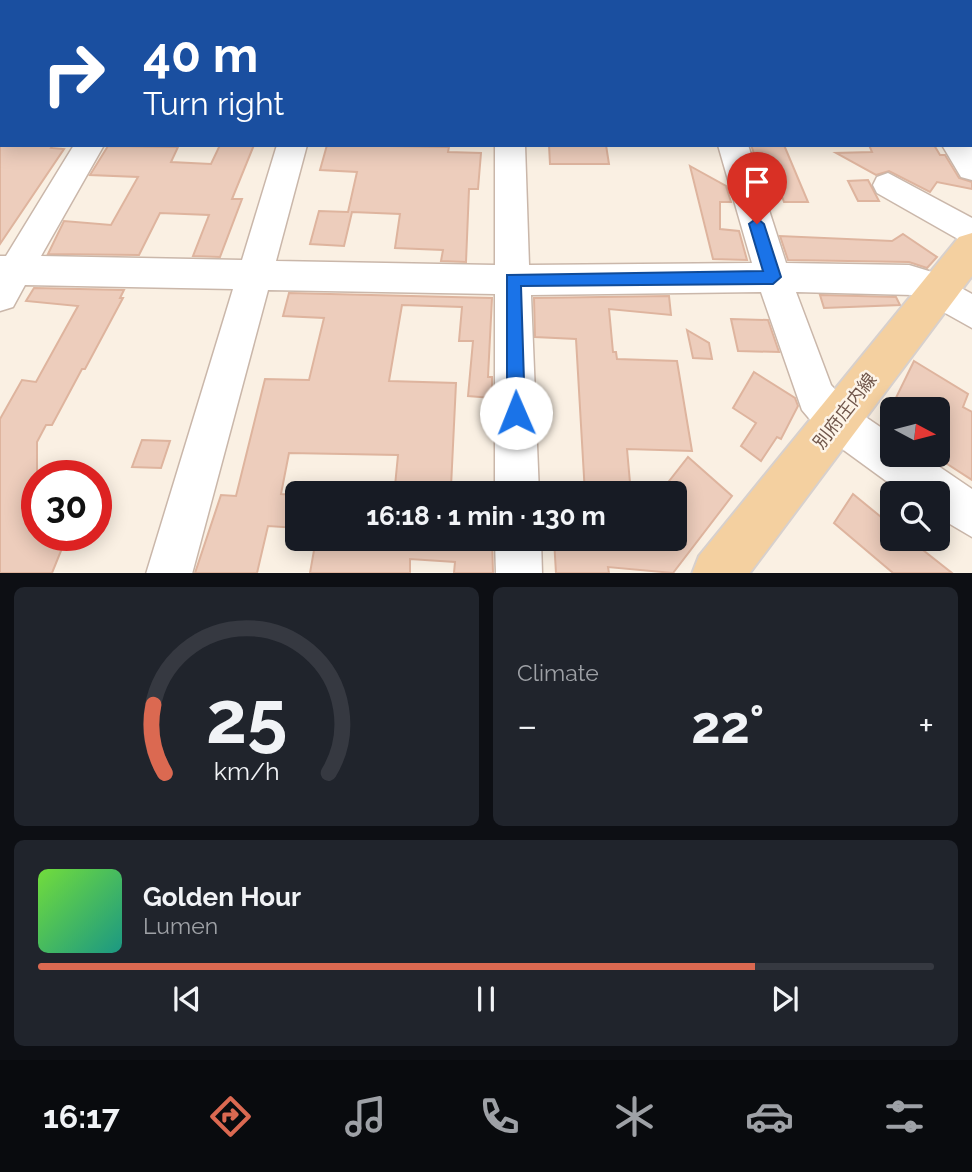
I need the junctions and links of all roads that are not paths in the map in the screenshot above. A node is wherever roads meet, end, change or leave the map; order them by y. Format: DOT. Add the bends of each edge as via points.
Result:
graph roads {
  1 [pos="88,147"];
  2 [pos="291,147"];
  3 [pos="510,147"];
  4 [pos="734,147"];
  5 [pos="958,147"];
  6 [pos="972,169"];
  7 [pos="888,185"];
  8 [pos="972,234"];
  9 [pos="972,248"];
  10 [pos="255,275"];
  11 [pos="773,277"];
  12 [pos="5,279"];
  13 [pos="513,280"];
  14 [pos="954,303"];
  15 [pos="836,421"];
  16 [pos="517,481"];
  17 [pos="972,515"];
  18 [pos="519,551"];
  19 [pos="169,573"];
  20 [pos="519,573"];
  21 [pos="717,573"];
  1 -- 12 [label="street"];
  2 -- 10 [label="street"];
  3 -- 13 [label="street"];
  4 -- 11 [label="street"];
  5 -- 6 [label="street"];
  7 -- 8 [label="street"];
  9 -- 14 [label="main road, 別府庄内線"];
  10 -- 12 [label="street"];
  10 -- 13 [label="street"];
  10 -- 19 [label="street"];
  11 -- 13 [label="street"];
  11 -- 14 [label="street" via="909,280"];
  11 -- 15 [label="street" via="816,397"];
  13 -- 16 [label="street"];
  14 -- 15 [label="main road, 別府庄内線"];
  15 -- 17 [label="street"];
  15 -- 21 [label="main road, 別府庄内線"];
  18 -- 20 [label="street"];
}
